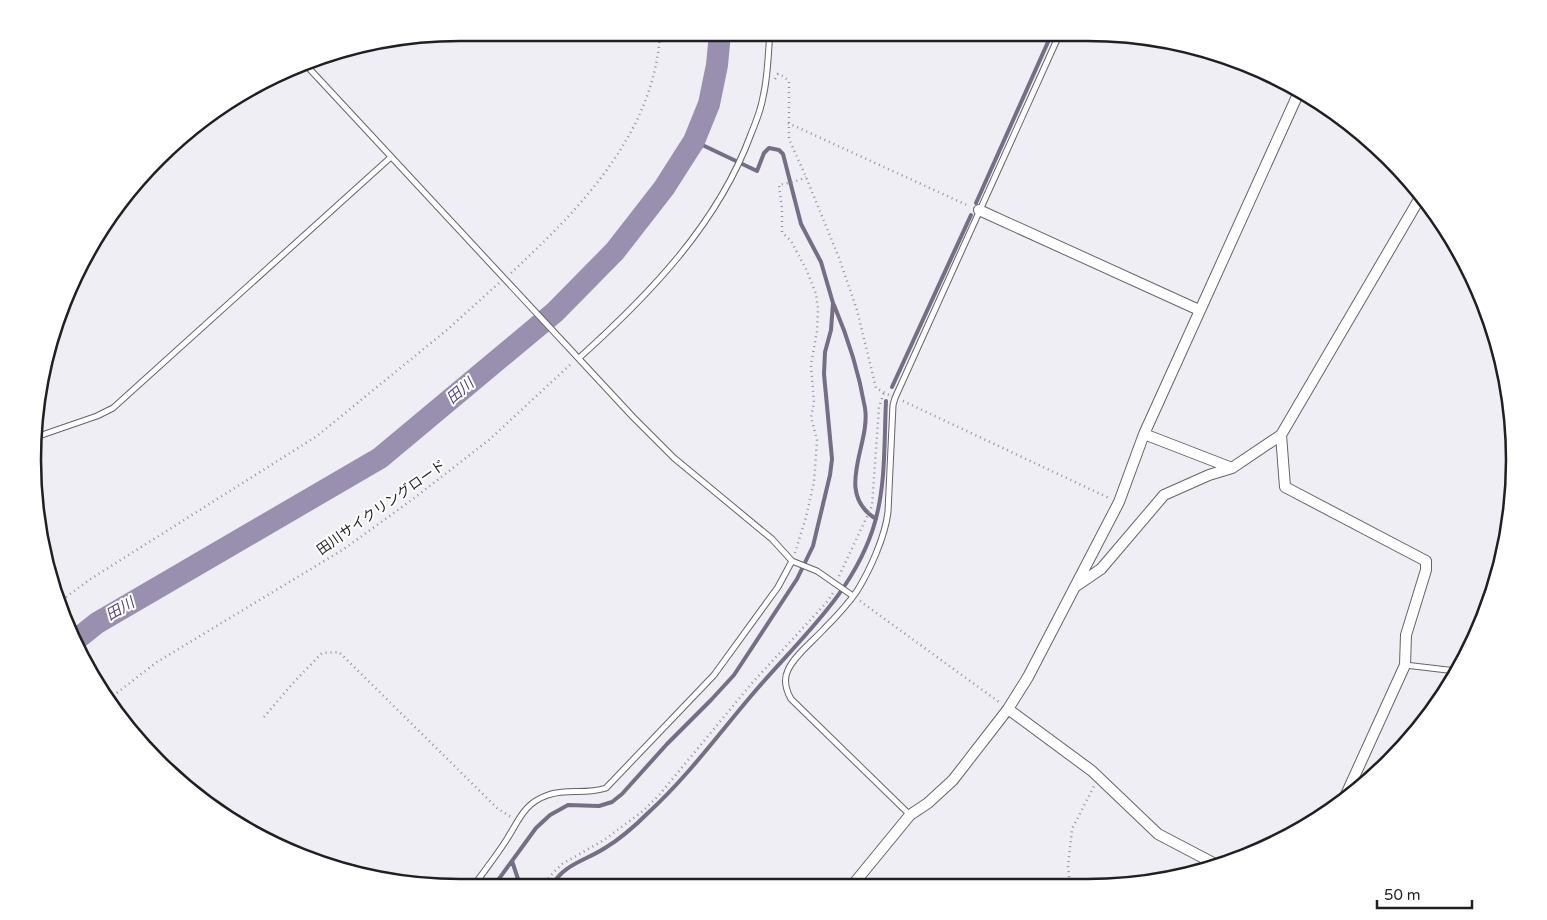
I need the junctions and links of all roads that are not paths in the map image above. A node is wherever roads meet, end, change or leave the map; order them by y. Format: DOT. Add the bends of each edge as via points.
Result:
graph roads {
  1 [pos="769,41"];
  2 [pos="1056,41"];
  3 [pos="310,69"];
  4 [pos="1297,97"];
  5 [pos="391,157"];
  6 [pos="1417,203"];
  7 [pos="979,210"];
  8 [pos="1199,310"];
  9 [pos="576,358"];
  10 [pos="1144,434"];
  11 [pos="42,435"];
  12 [pos="1280,435"];
  13 [pos="1232,468"];
  14 [pos="792,561"];
  15 [pos="1075,587"];
  16 [pos="853,596"];
  17 [pos="1405,665"];
  18 [pos="1449,671"];
  19 [pos="1008,709"];
  20 [pos="1350,785"];
  21 [pos="910,816"];
  22 [pos="1209,860"];
  23 [pos="478,879"];
  24 [pos="857,879"];
  1 -- 9 [label="lane" via="763,98 747,146 718,202 689,243 644,296"];
  2 -- 7 [label="lane"];
  3 -- 5 [label="lane"];
  4 -- 8 [label="street"];
  5 -- 9 [label="lane"];
  5 -- 11 [label="lane" via="113,408"];
  6 -- 12 [label="street"];
  7 -- 8 [label="street"];
  7 -- 16 [label="lane" via="895,398 886,525 878,549"];
  8 -- 10 [label="street"];
  9 -- 14 [label="lane" via="674,458 772,539"];
  10 -- 13 [label="street"];
  10 -- 15 [label="street" via="1119,502"];
  12 -- 13 [label="street"];
  12 -- 17 [label="street" via="1285,487 1426,561 1406,635"];
  13 -- 15 [label="street" via="1164,495 1101,569"];
  14 -- 16 [label="lane" via="816,571"];
  14 -- 23 [label="lane" via="778,587 714,675 606,788 547,795 524,810"];
  15 -- 19 [label="street"];
  16 -- 21 [label="lane" via="787,670 787,691 791,699"];
  17 -- 18 [label="lane"];
  17 -- 20 [label="street"];
  19 -- 21 [label="street" via="953,780"];
  19 -- 22 [label="street" via="1099,777 1158,834"];
  21 -- 24 [label="street"];
}
